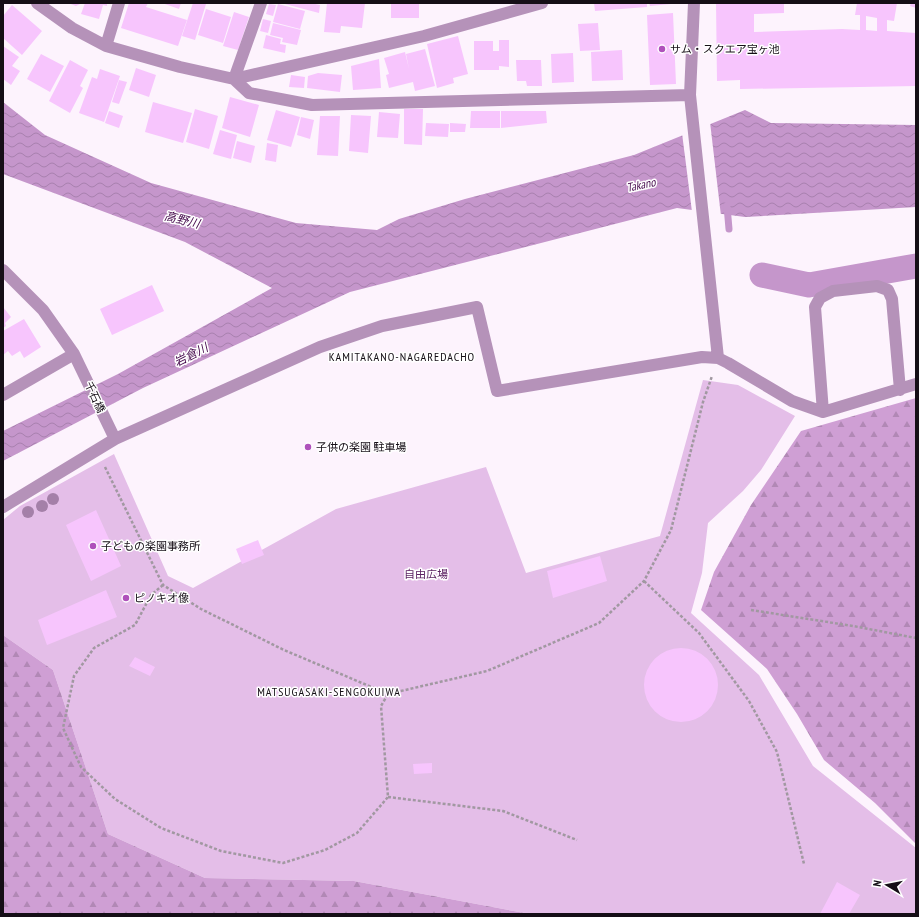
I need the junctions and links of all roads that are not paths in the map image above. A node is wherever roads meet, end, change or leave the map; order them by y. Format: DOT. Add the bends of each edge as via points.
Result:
graph roads {
  1 [pos="36,3"];
  2 [pos="119,3"];
  3 [pos="261,3"];
  4 [pos="542,3"];
  5 [pos="694,3"];
  6 [pos="106,46"];
  7 [pos="234,79"];
  8 [pos="690,95"];
  9 [pos="3,270"];
  10 [pos="74,354"];
  11 [pos="718,358"];
  12 [pos="916,384"];
  13 [pos="900,390"];
  14 [pos="3,395"];
  15 [pos="823,412"];
  16 [pos="114,439"];
  17 [pos="3,507"];
  1 -- 6 [label="street" via="72,28"];
  2 -- 6 [label="street"];
  3 -- 7 [label="street"];
  4 -- 7 [label="street" via="424,36"];
  5 -- 8 [label="street"];
  6 -- 7 [label="street"];
  7 -- 8 [label="street" via="249,93 312,105"];
  8 -- 11 [label="street"];
  9 -- 10 [label="street, 千石橋" via="43,310"];
  10 -- 14 [label="street"];
  10 -- 16 [label="street, 千石橋"];
  11 -- 15 [label="street" via="792,401"];
  11 -- 16 [label="street" via="702,357 497,392 477,307 382,326 320,347"];
  12 -- 13 [label="street"];
  13 -- 15 [label="street"];
  13 -- 15 [label="street" via="892,299 888,290 877,286 833,291 820,298 815,307"];
  16 -- 17 [label="street"];
}
